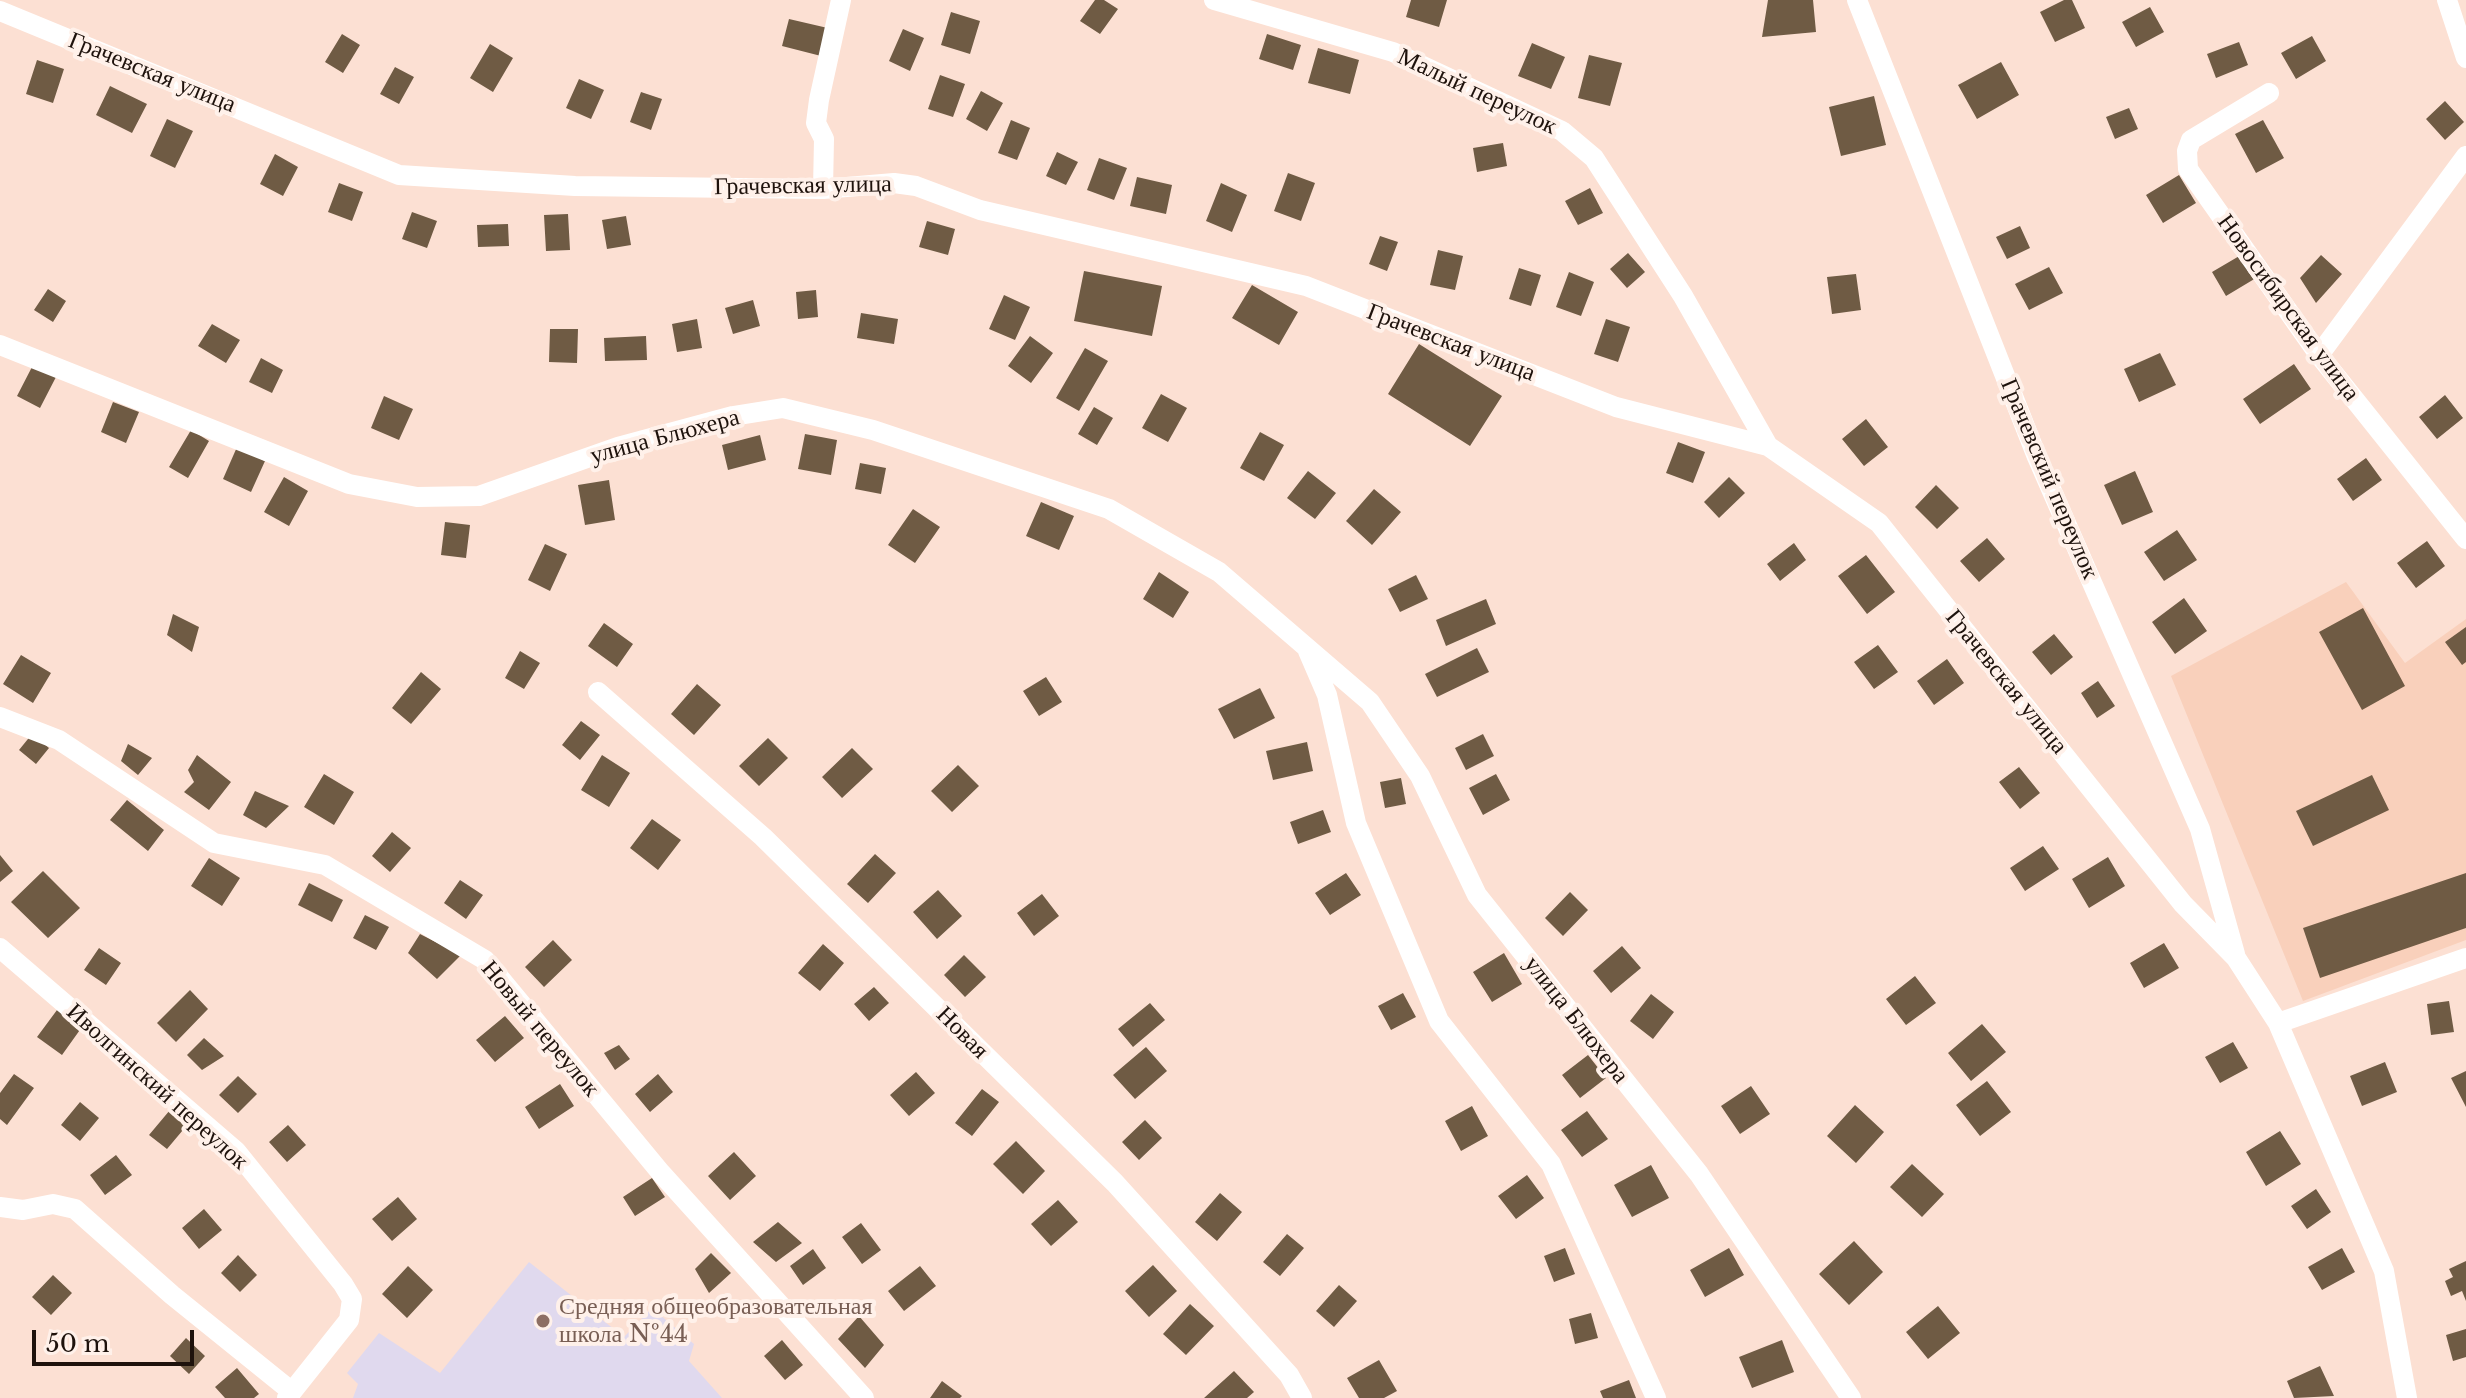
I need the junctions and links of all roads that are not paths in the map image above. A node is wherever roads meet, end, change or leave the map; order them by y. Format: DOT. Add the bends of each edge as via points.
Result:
graph roads {
  1 [pos="841,0"];
  2 [pos="1214,0"];
  3 [pos="1857,0"];
  4 [pos="2447,0"];
  5 [pos="0,11"];
  6 [pos="2466,58"];
  7 [pos="2269,93"];
  8 [pos="2466,156"];
  9 [pos="823,189"];
  10 [pos="0,345"];
  11 [pos="2319,355"];
  12 [pos="1768,446"];
  13 [pos="2466,539"];
  14 [pos="1305,644"];
  15 [pos="598,692"];
  16 [pos="0,717"];
  17 [pos="0,948"];
  18 [pos="2236,958"];
  19 [pos="2466,958"];
  20 [pos="2278,1023"];
  21 [pos="0,1207"];
  22 [pos="289,1395"];
  23 [pos="864,1398"];
  24 [pos="1302,1398"];
  25 [pos="1656,1398"];
  26 [pos="1851,1398"];
  27 [pos="2407,1398"];
  1 -- 9 [label="street" via="816,123 824,139"];
  2 -- 12 [label="street, Малый переулок" via="1393,52 1562,131 1594,158 1683,296"];
  3 -- 18 [label="street, Грачевский переулок" via="2037,457 2200,829"];
  4 -- 6 [label="street"];
  5 -- 9 [label="street, Грачевская улица" via="399,175 575,186"];
  7 -- 11 [label="street, Новосибирская улица" via="2191,140 2188,169"];
  8 -- 11 [label="street"];
  9 -- 12 [label="street, Грачевская улица" via="916,186 980,210 1306,286 1616,407"];
  10 -- 14 [label="street, улица Блюхера" via="349,484 417,497 479,496 618,447 783,408 873,430 1109,509 1219,572"];
  11 -- 13 [label="street, Новосибирская улица"];
  12 -- 18 [label="street, Грачевская улица" via="1879,523 2183,904"];
  14 -- 25 [label="street, улица Блюхера" via="1327,695 1356,823 1439,1021 1551,1164"];
  14 -- 26 [label="street, улица Блюхера" via="1370,702 1420,776 1477,895 1699,1174"];
  15 -- 24 [label="street, Новая" via="763,837 1115,1183 1289,1375"];
  16 -- 23 [label="street, Новый переулок" via="59,740 214,843 325,865 485,960 661,1173"];
  17 -- 22 [label="street, Иволгинский переулок" via="236,1151 343,1284 352,1299 349,1320"];
  18 -- 20 [label="street, Грачевская улица"];
  19 -- 20 [label="street"];
  20 -- 27 [label="street, Грачевская улица" via="2384,1271"];
  21 -- 22 [label="street, Иволгинский переулок" via="23,1210 53,1204 75,1209"];
}
